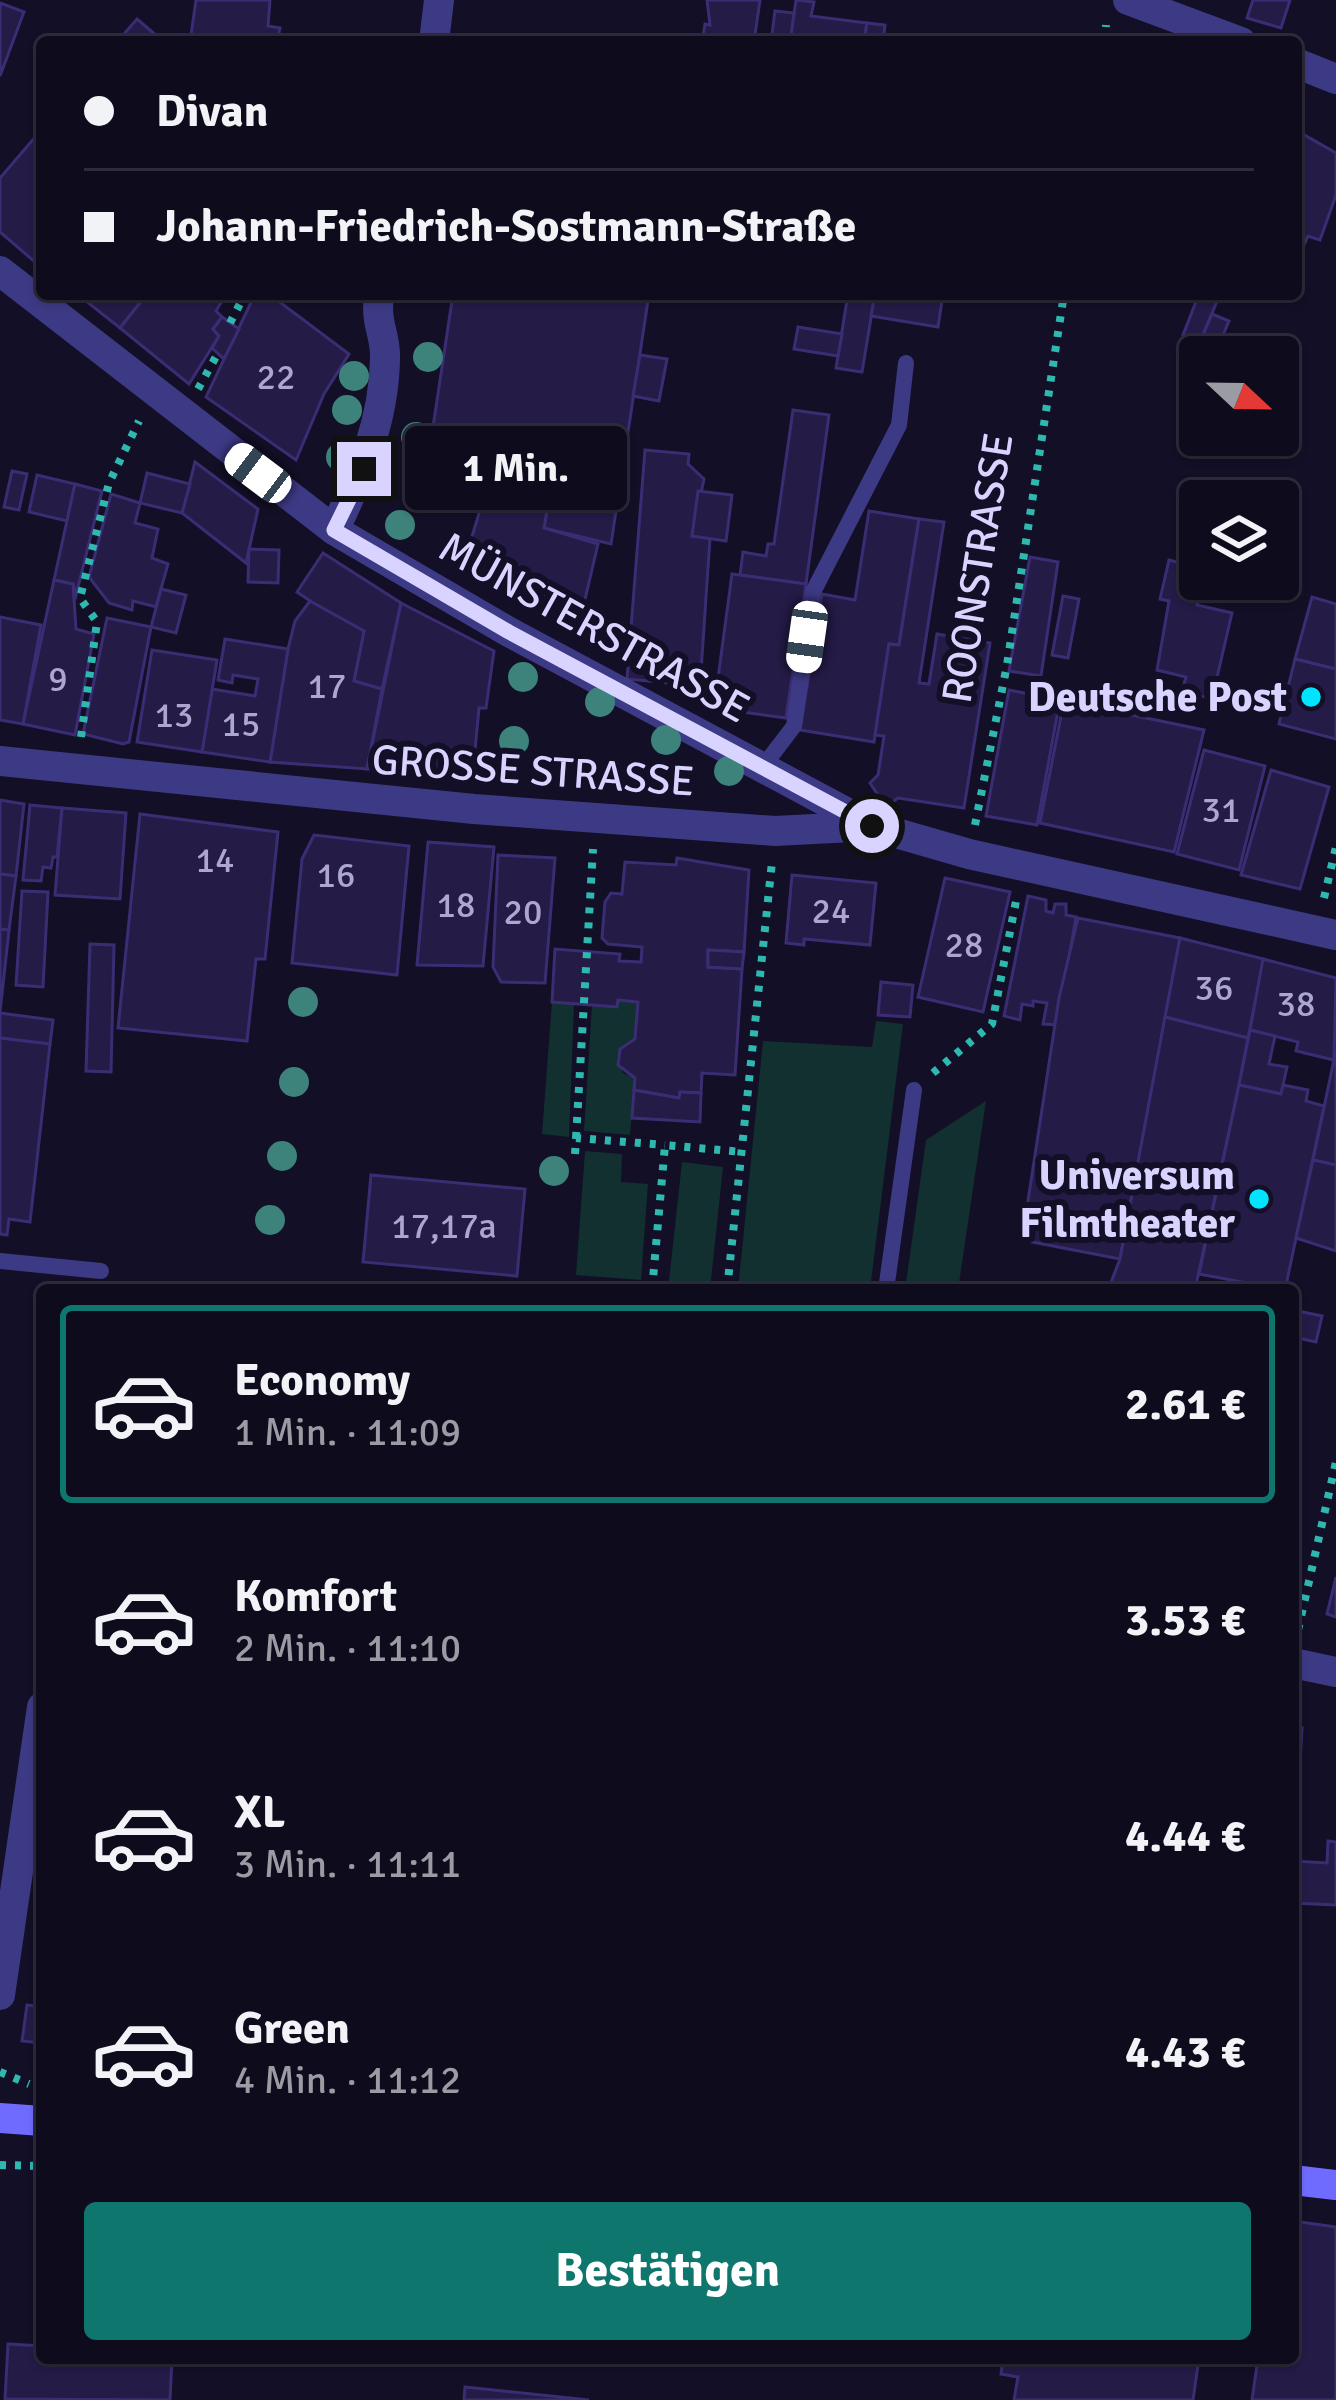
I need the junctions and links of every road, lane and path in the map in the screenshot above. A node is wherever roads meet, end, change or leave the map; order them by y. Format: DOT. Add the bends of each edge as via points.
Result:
graph roads {
  1 [pos="440,0"];
  2 [pos="1133,0"];
  3 [pos="435,36"];
  4 [pos="1226,36"];
  5 [pos="1302,65"];
  6 [pos="1336,79"];
  7 [pos="0,271"];
  8 [pos="36,300"];
  9 [pos="36,300"];
  10 [pos="242,300"];
  11 [pos="378,300"];
  12 [pos="1063,300"];
  13 [pos="230,323"];
  14 [pos="906,363"];
  15 [pos="152,393"];
  16 [pos="334,530"];
  17 [pos="0,761"];
  18 [pos="76,767"];
  19 [pos="763,768"];
  20 [pos="595,818"];
  21 [pos="872,826"];
  22 [pos="775,831"];
  23 [pos="1336,847"];
  24 [pos="969,854"];
  25 [pos="1023,866"];
  26 [pos="1326,933"];
  27 [pos="914,1090"];
  28 [pos="576,1138"];
  29 [pos="665,1144"];
  30 [pos="742,1152"];
  31 [pos="574,1154"];
  32 [pos="0,1261"];
  33 [pos="101,1271"];
  34 [pos="653,1284"];
  35 [pos="728,1284"];
  36 [pos="887,1284"];
  37 [pos="1336,1462"];
  38 [pos="1299,1625"];
  39 [pos="1299,1665"];
  40 [pos="1336,1672"];
  41 [pos="36,1748"];
  42 [pos="0,1995"];
  43 [pos="0,2072"];
  44 [pos="36,2087"];
  45 [pos="0,2118"];
  46 [pos="36,2121"];
  47 [pos="0,2165"];
  48 [pos="36,2166"];
  49 [pos="1299,2181"];
  50 [pos="1336,2185"];
  1 -- 3 [label="street"];
  2 -- 4 [label="street"];
  5 -- 6 [label="street"];
  7 -- 9 [label="street, MÜNSTERSTRASSE"];
  8 -- 15 [label="street, MÜNSTERSTRASSE"];
  10 -- 13 [label="path"];
  11 -- 16 [label="street" via="384,389 364,469"];
  12 -- 24 [label="path, ROONSTRASSE"];
  14 -- 19 [label="lane" via="899,425 813,592 794,726"];
  15 -- 16 [label="street, MÜNSTERSTRASSE"];
  15 -- 18 [label="path" via="109,484 80,598 97,622"];
  16 -- 19 [label="street, MÜNSTERSTRASSE"];
  17 -- 18 [label="street, GROSSE STRASSE"];
  18 -- 20 [label="street, GROSSE STRASSE" via="299,795"];
  19 -- 21 [label="street, MÜNSTERSTRASSE"];
  20 -- 22 [label="street, GROSSE STRASSE"];
  20 -- 28 [label="path"];
  21 -- 22 [label="street, GROSSE STRASSE"];
  21 -- 24 [label="street, GROSSE STRASSE"];
  22 -- 30 [label="path"];
  23 -- 26 [label="path"];
  24 -- 25 [label="street, GROSSE STRASSE"];
  25 -- 26 [label="street, GROSSE STRASSE"];
  25 -- 27 [label="path" via="992,1024"];
  27 -- 36 [label="lane"];
  28 -- 29 [label="path"];
  28 -- 31 [label="path"];
  29 -- 30 [label="path"];
  29 -- 34 [label="path"];
  30 -- 35 [label="path"];
  32 -- 33 [label="lane"];
  37 -- 38 [label="path"];
  39 -- 40 [label="street"];
  41 -- 42 [label="street"];
  43 -- 44 [label="path"];
  45 -- 46 [label="main road"];
  47 -- 48 [label="path"];
  49 -- 50 [label="main road"];
}
